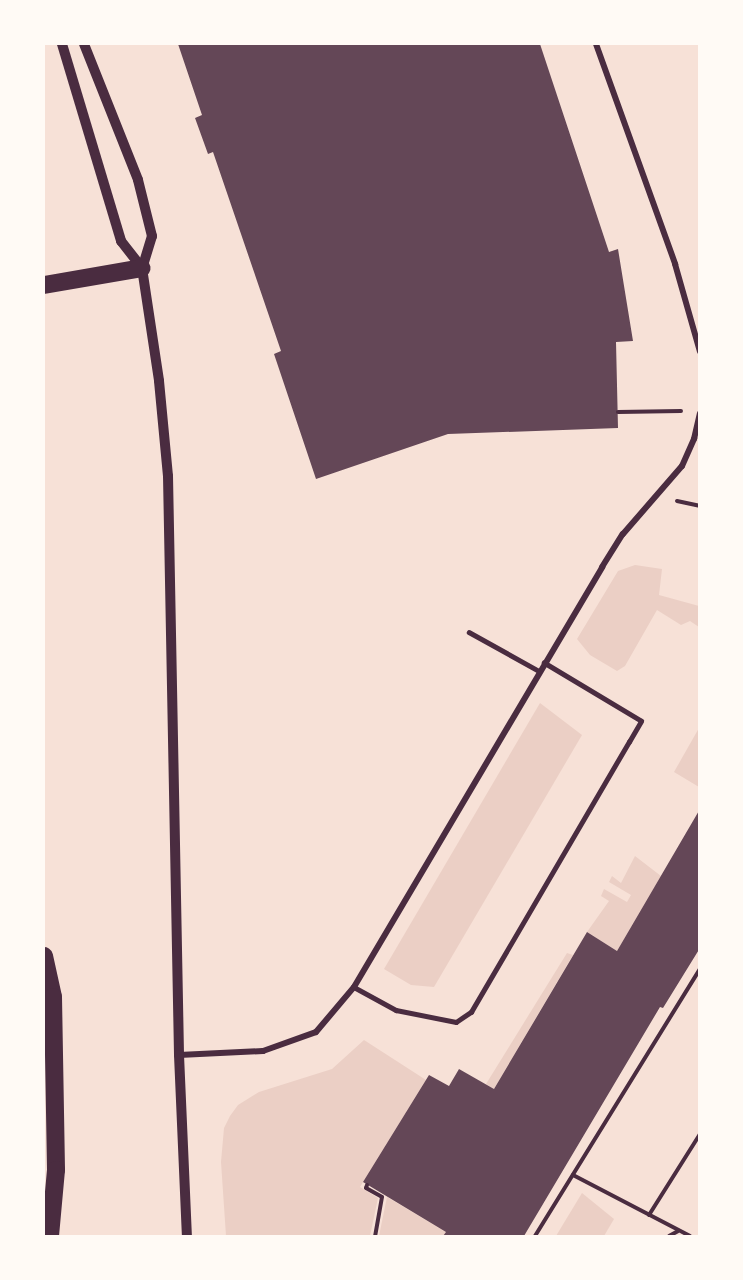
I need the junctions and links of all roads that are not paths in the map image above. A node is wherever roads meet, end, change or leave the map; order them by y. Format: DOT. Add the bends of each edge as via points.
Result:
graph roads {
  1 [pos="62,44"];
  2 [pos="84,44"];
  3 [pos="596,44"];
  4 [pos="142,268"];
  5 [pos="44,285"];
  6 [pos="699,352"];
  7 [pos="699,414"];
  8 [pos="469,632"];
  9 [pos="544,663"];
  10 [pos="539,672"];
  11 [pos="44,956"];
  12 [pos="354,987"];
  13 [pos="179,1055"];
  14 [pos="50,1236"];
  15 [pos="187,1236"];
  1 -- 4 [label="street" via="121,241"];
  2 -- 4 [label="street" via="138,180 152,236"];
  3 -- 6 [label="street" via="675,264"];
  4 -- 5 [label="highway"];
  4 -- 13 [label="street" via="168,476"];
  7 -- 9 [label="street" via="694,439 682,466 623,534"];
  8 -- 10 [label="lane"];
  9 -- 10 [label="street"];
  9 -- 12 [label="lane" via="641,721 618,762 471,1012 456,1022 396,1010"];
  10 -- 12 [label="street"];
  11 -- 14 [label="highway" via="53,997 56,1170"];
  12 -- 13 [label="street" via="316,1032 263,1051"];
  13 -- 15 [label="street"];
}
